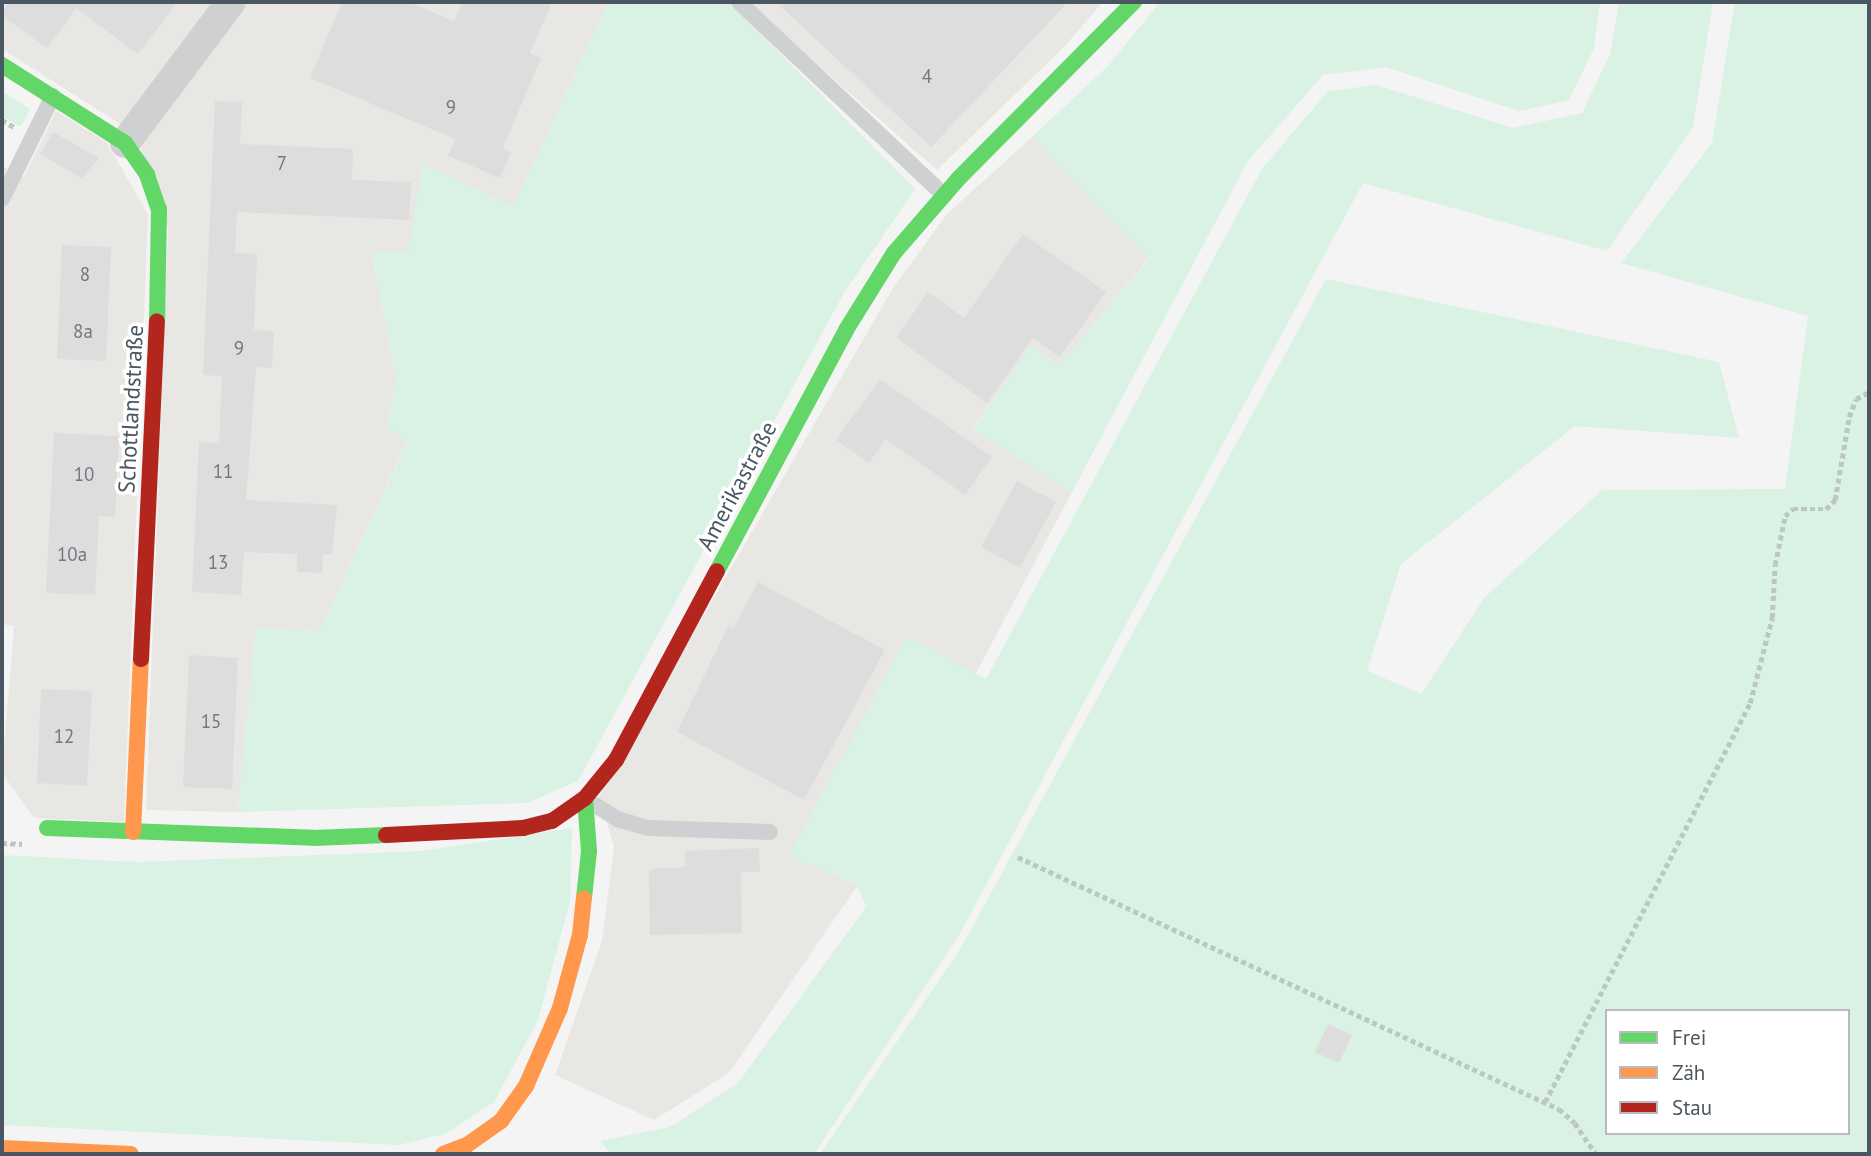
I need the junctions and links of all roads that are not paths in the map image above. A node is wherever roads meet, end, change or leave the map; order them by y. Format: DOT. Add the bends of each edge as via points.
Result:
graph roads {
  1 [pos="231,2"];
  2 [pos="739,2"];
  3 [pos="1134,2"];
  4 [pos="2,65"];
  5 [pos="53,96"];
  6 [pos="125,143"];
  7 [pos="944,195"];
  8 [pos="2,199"];
  9 [pos="585,798"];
  10 [pos="47,828"];
  11 [pos="134,832"];
  12 [pos="770,832"];
  13 [pos="2,1148"];
  14 [pos="131,1154"];
  15 [pos="443,1154"];
  1 -- 6 [label="street"];
  2 -- 7 [label="lane"];
  3 -- 7 [label="street, Amerikastraße"];
  4 -- 5 [label="street, Schottlandstraße"];
  5 -- 6 [label="street, Schottlandstraße"];
  5 -- 8 [label="lane"];
  6 -- 11 [label="street, Schottlandstraße" via="150,183 159,209 161,241"];
  7 -- 9 [label="street, Amerikastraße" via="894,253 846,330 616,760"];
  9 -- 11 [label="street, Amerikastraße" via="552,821 523,828 314,838"];
  9 -- 12 [label="lane" via="617,819 648,828"];
  9 -- 15 [label="street" via="589,851 580,934 560,1008 526,1086 501,1121 467,1146"];
  10 -- 11 [label="street"];
  13 -- 14 [label="street"];
}
